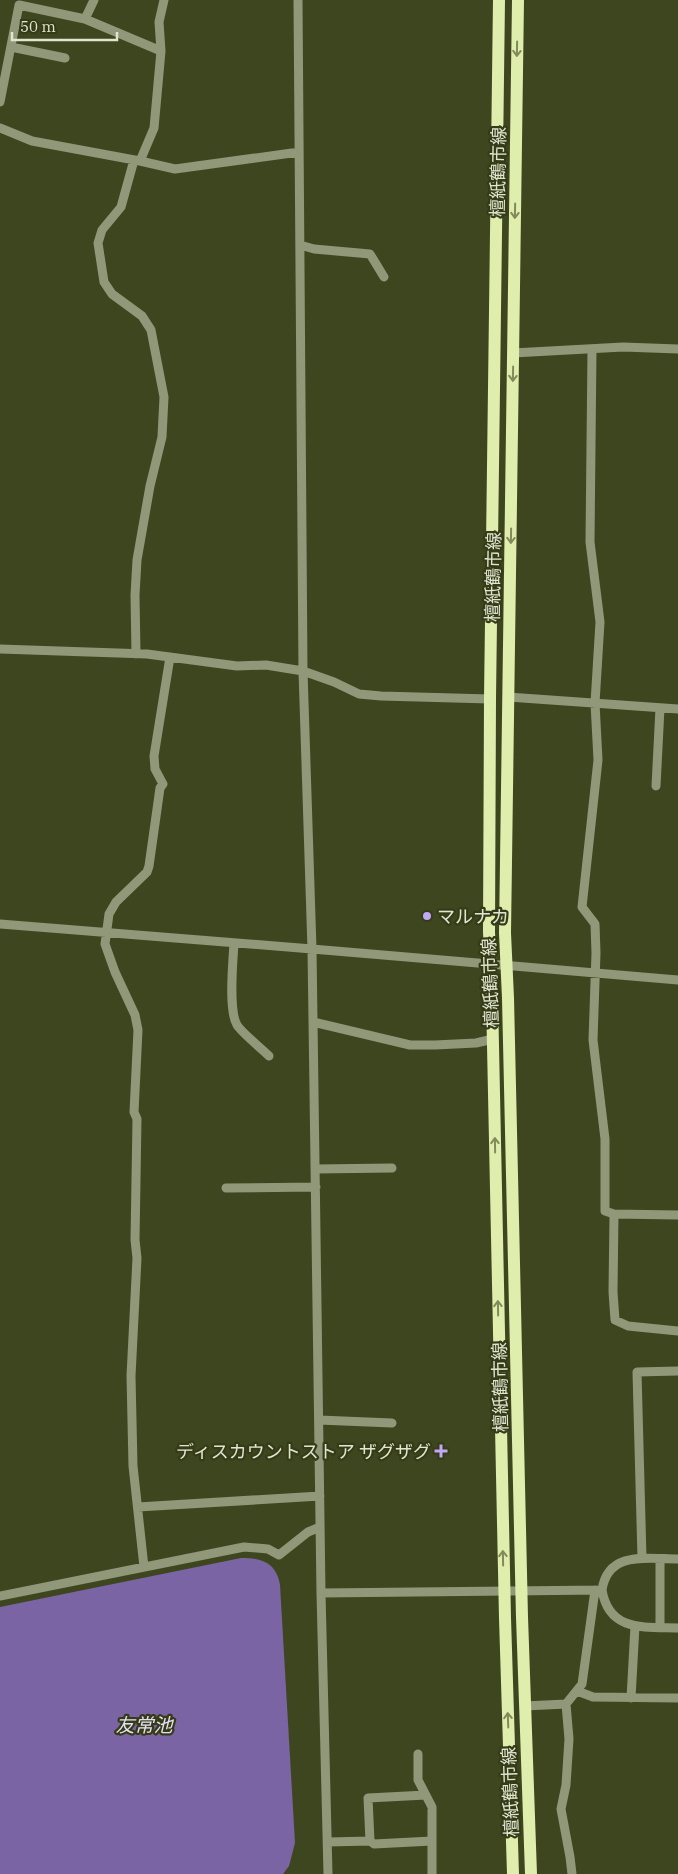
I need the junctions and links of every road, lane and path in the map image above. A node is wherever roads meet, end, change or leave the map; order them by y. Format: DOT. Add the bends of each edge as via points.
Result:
graph roads {
  1 [pos="94,0"];
  2 [pos="164,0"];
  3 [pos="298,0"];
  4 [pos="499,0"];
  5 [pos="518,0"];
  6 [pos="85,19"];
  7 [pos="11,47"];
  8 [pos="161,51"];
  9 [pos="65,58"];
  10 [pos="0,102"];
  11 [pos="0,128"];
  12 [pos="299,152"];
  13 [pos="137,160"];
  14 [pos="300,244"];
  15 [pos="384,277"];
  16 [pos="592,349"];
  17 [pos="678,349"];
  18 [pos="513,353"];
  19 [pos="0,649"];
  20 [pos="136,654"];
  21 [pos="170,657"];
  22 [pos="303,670"];
  23 [pos="508,697"];
  24 [pos="490,699"];
  25 [pos="594,703"];
  26 [pos="660,708"];
  27 [pos="678,708"];
  28 [pos="656,786"];
  29 [pos="0,924"];
  30 [pos="106,933"];
  31 [pos="234,943"];
  32 [pos="312,948"];
  33 [pos="490,965"];
  34 [pos="507,966"];
  35 [pos="595,974"];
  36 [pos="678,980"];
  37 [pos="314,1022"];
  38 [pos="493,1039"];
  39 [pos="269,1056"];
  40 [pos="392,1168"];
  41 [pos="316,1169"];
  42 [pos="226,1188"];
  43 [pos="316,1188"];
  44 [pos="614,1214"];
  45 [pos="678,1215"];
  46 [pos="678,1331"];
  47 [pos="678,1371"];
  48 [pos="319,1420"];
  49 [pos="392,1422"];
  50 [pos="320,1496"];
  51 [pos="138,1507"];
  52 [pos="320,1527"];
  53 [pos="642,1558"];
  54 [pos="660,1559"];
  55 [pos="678,1559"];
  56 [pos="144,1566"];
  57 [pos="522,1590"];
  58 [pos="598,1590"];
  59 [pos="504,1591"];
  60 [pos="321,1593"];
  61 [pos="0,1596"];
  62 [pos="634,1626"];
  63 [pos="660,1627"];
  64 [pos="678,1628"];
  65 [pos="578,1691"];
  66 [pos="631,1698"];
  67 [pos="678,1698"];
  68 [pos="566,1704"];
  69 [pos="525,1706"];
  70 [pos="418,1754"];
  71 [pos="426,1795"];
  72 [pos="370,1840"];
  73 [pos="432,1841"];
  74 [pos="328,1842"];
  75 [pos="328,1874"];
  76 [pos="432,1874"];
  77 [pos="513,1874"];
  78 [pos="531,1874"];
  79 [pos="572,1874"];
  1 -- 6 [label="street"];
  2 -- 8 [label="street" via="159,22"];
  3 -- 12 [label="street"];
  4 -- 24 [label="main road, 檀紙鶴市線"];
  5 -- 18 [label="main road, 檀紙鶴市線, one-way"];
  6 -- 7 [label="street" via="19,5"];
  6 -- 8 [label="street"];
  7 -- 9 [label="street"];
  7 -- 10 [label="street"];
  8 -- 13 [label="street" via="154,128"];
  11 -- 13 [label="street" via="32,140"];
  12 -- 13 [label="street" via="175,169"];
  12 -- 14 [label="street"];
  13 -- 20 [label="street" via="121,207 102,230 98,243 104,282 112,294 142,316 151,330 164,397 162,437 138,560"];
  14 -- 15 [label="street" via="314,249 370,254"];
  14 -- 22 [label="street"];
  16 -- 17 [label="street"];
  16 -- 18 [label="street"];
  16 -- 25 [label="street" via="590,542 600,622"];
  18 -- 23 [label="main road, 檀紙鶴市線, one-way"];
  19 -- 20 [label="street"];
  20 -- 21 [label="street"];
  21 -- 22 [label="street"];
  21 -- 30 [label="street" via="154,756 155,769 163,784 149,866 108,914"];
  22 -- 24 [label="street" via="358,694"];
  22 -- 32 [label="street"];
  23 -- 25 [label="street"];
  23 -- 34 [label="main road, 檀紙鶴市線"];
  24 -- 33 [label="main road, 檀紙鶴市線"];
  25 -- 26 [label="street"];
  25 -- 35 [label="street" via="598,760 582,907 595,924"];
  26 -- 27 [label="street"];
  26 -- 28 [label="street"];
  29 -- 30 [label="street"];
  30 -- 31 [label="street"];
  30 -- 51 [label="street" via="105,944 135,1015 138,1030 134,1112 138,1119 137,1258 131,1376 133,1466"];
  31 -- 32 [label="street"];
  31 -- 39 [label="street" via="233,1007 237,1025"];
  32 -- 33 [label="street"];
  32 -- 37 [label="street"];
  33 -- 34 [label="street"];
  33 -- 38 [label="main road, 檀紙鶴市線"];
  34 -- 35 [label="street"];
  34 -- 57 [label="main road, 檀紙鶴市線"];
  35 -- 36 [label="street"];
  35 -- 44 [label="street" via="593,1040 606,1139 604,1211"];
  37 -- 38 [label="street" via="410,1045 460,1044"];
  37 -- 41 [label="street"];
  59 -- 38 [label="main road, 檀紙鶴市線, one-way"];
  40 -- 41 [label="street"];
  41 -- 43 [label="street"];
  42 -- 43 [label="street"];
  43 -- 48 [label="street"];
  44 -- 45 [label="street"];
  44 -- 46 [label="street" via="615,1320 628,1326"];
  47 -- 53 [label="street" via="637,1372"];
  48 -- 49 [label="street"];
  48 -- 50 [label="street"];
  50 -- 51 [label="street"];
  50 -- 52 [label="street"];
  51 -- 56 [label="street"];
  52 -- 56 [label="street" via="278,1555 268,1548 244,1546"];
  52 -- 60 [label="street"];
  53 -- 54 [label="street"];
  53 -- 58 [label="street" via="622,1560"];
  54 -- 55 [label="street"];
  54 -- 63 [label="street"];
  56 -- 61 [label="street"];
  57 -- 58 [label="street"];
  57 -- 59 [label="street"];
  57 -- 69 [label="main road, 檀紙鶴市線"];
  58 -- 62 [label="street" via="610,1613"];
  58 -- 65 [label="street" via="585,1673"];
  59 -- 60 [label="street"];
  77 -- 59 [label="main road, 檀紙鶴市線, one-way"];
  60 -- 74 [label="street"];
  62 -- 63 [label="street"];
  62 -- 66 [label="street"];
  63 -- 64 [label="street"];
  65 -- 66 [label="street" via="593,1697"];
  65 -- 68 [label="street"];
  66 -- 67 [label="street"];
  68 -- 69 [label="street"];
  68 -- 79 [label="street" via="569,1739 566,1785 560,1809"];
  69 -- 78 [label="main road, 檀紙鶴市線"];
  70 -- 71 [label="street" via="418,1780"];
  71 -- 72 [label="street" via="368,1798"];
  71 -- 73 [label="street" via="432,1807"];
  72 -- 73 [label="street" via="374,1844"];
  72 -- 74 [label="street"];
  73 -- 76 [label="street"];
  74 -- 75 [label="street"];
}
